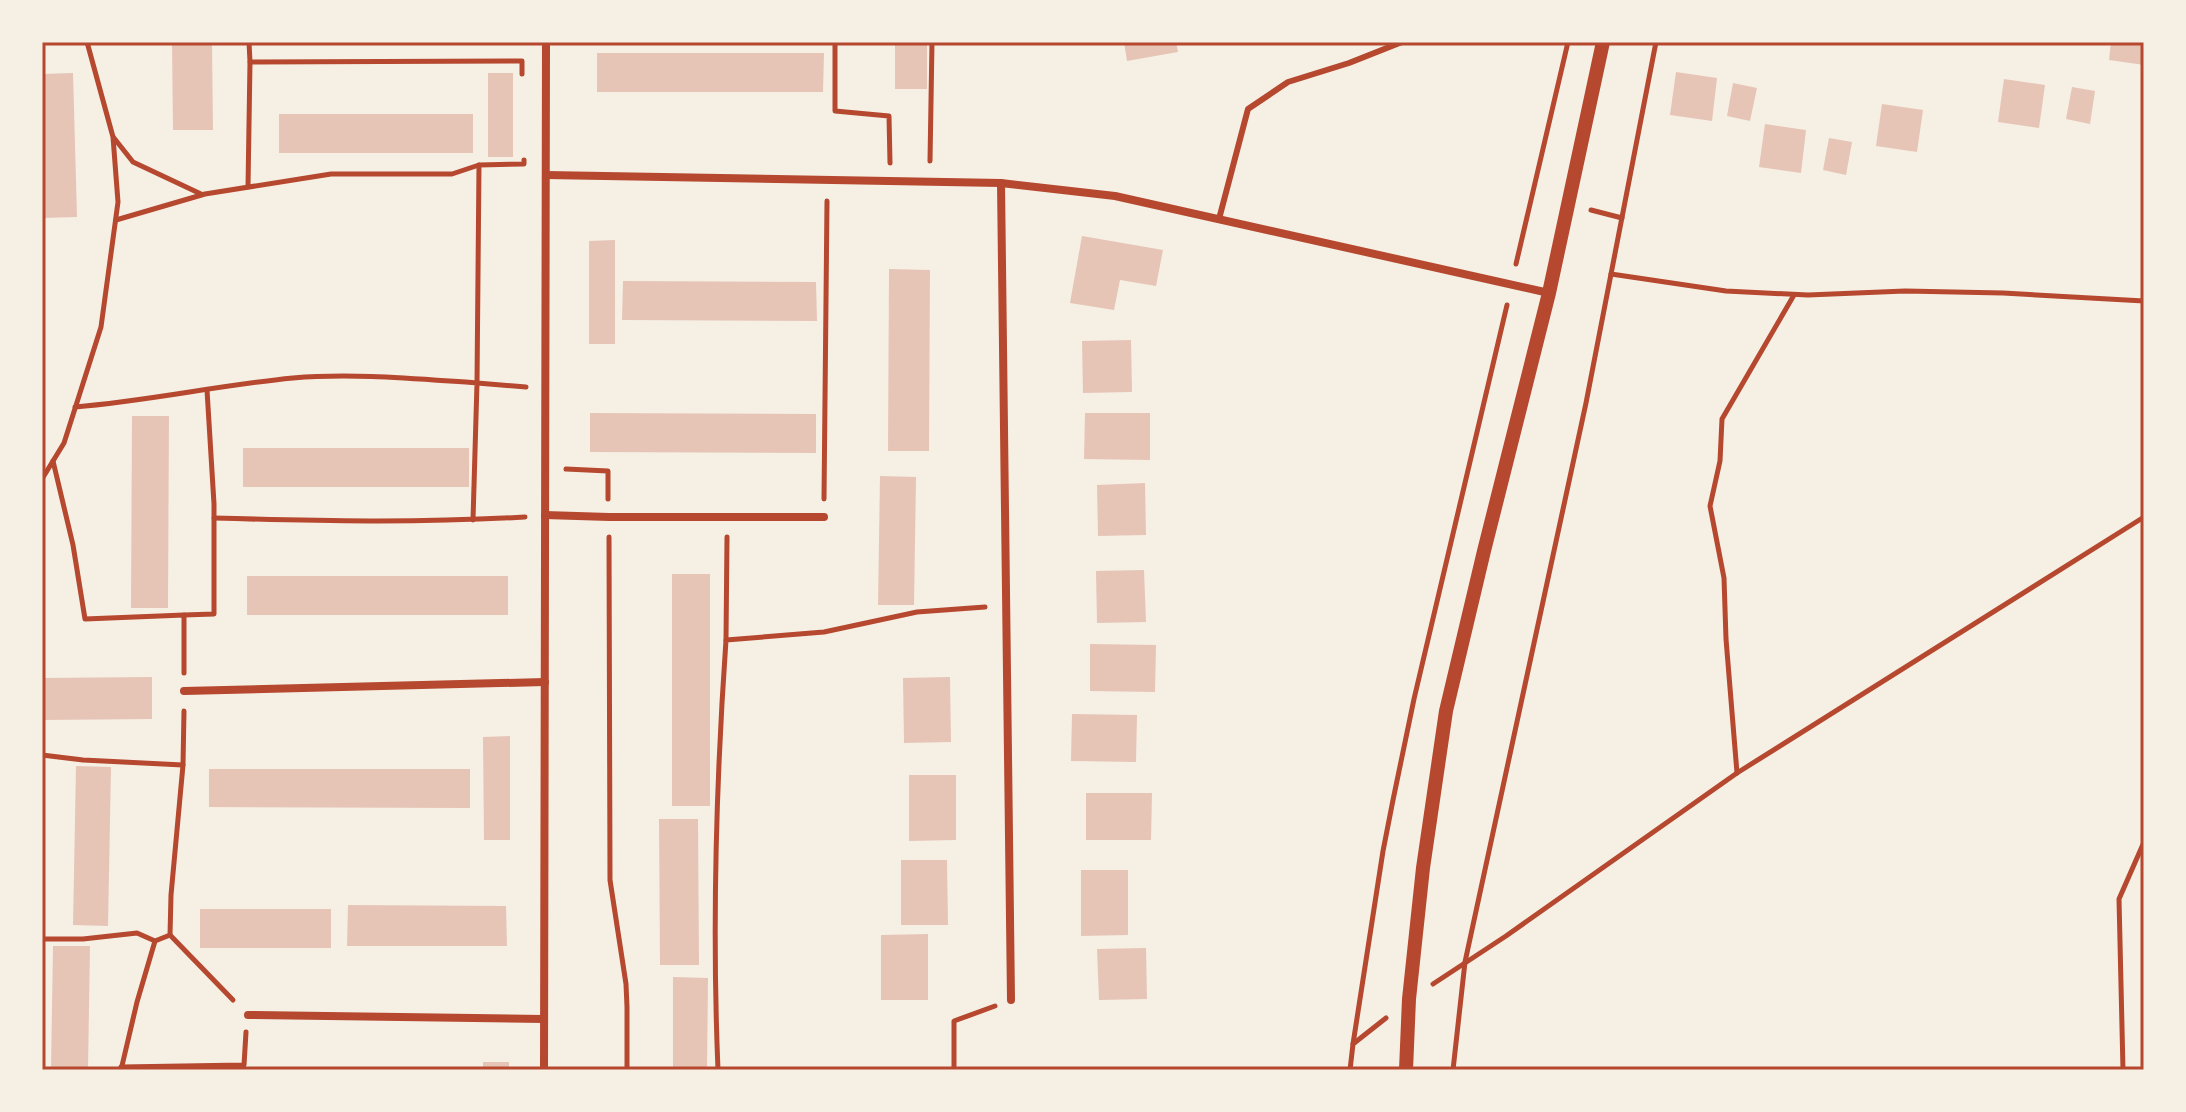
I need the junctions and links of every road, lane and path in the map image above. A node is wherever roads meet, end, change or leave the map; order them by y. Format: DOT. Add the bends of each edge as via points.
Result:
graph roads {
  1 [pos="87,42"];
  2 [pos="249,42"];
  3 [pos="546,42"];
  4 [pos="835,42"];
  5 [pos="932,42"];
  6 [pos="1402,42"];
  7 [pos="1568,42"];
  8 [pos="1603,42"];
  9 [pos="1656,42"];
  10 [pos="250,62"];
  11 [pos="522,76"];
  12 [pos="113,137"];
  13 [pos="523,149"];
  14 [pos="479,165"];
  15 [pos="546,175"];
  16 [pos="827,180"];
  17 [pos="891,181"];
  18 [pos="929,181"];
  19 [pos="1001,183"];
  20 [pos="248,187"];
  21 [pos="202,195"];
  22 [pos="1590,210"];
  23 [pos="1622,218"];
  24 [pos="1219,219"];
  25 [pos="116,220"];
  26 [pos="1611,274"];
  27 [pos="1511,285"];
  28 [pos="1549,293"];
  29 [pos="1794,295"];
  30 [pos="2144,301"];
  31 [pos="477,383"];
  32 [pos="545,388"];
  33 [pos="207,389"];
  34 [pos="75,407"];
  35 [pos="53,461"];
  36 [pos="545,469"];
  37 [pos="42,479"];
  38 [pos="545,515"];
  39 [pos="609,517"];
  40 [pos="727,517"];
  41 [pos="824,517"];
  42 [pos="2144,517"];
  43 [pos="214,518"];
  44 [pos="473,520"];
  45 [pos="1006,606"];
  46 [pos="184,615"];
  47 [pos="726,640"];
  48 [pos="545,682"];
  49 [pos="184,691"];
  50 [pos="42,755"];
  51 [pos="183,765"];
  52 [pos="1737,773"];
  53 [pos="2144,842"];
  54 [pos="170,935"];
  55 [pos="1506,936"];
  56 [pos="42,939"];
  57 [pos="155,941"];
  58 [pos="1011,1000"];
  59 [pos="248,1015"];
  60 [pos="544,1019"];
  61 [pos="1353,1044"];
  62 [pos="121,1068"];
  63 [pos="544,1070"];
  64 [pos="627,1070"];
  65 [pos="718,1070"];
  66 [pos="954,1070"];
  67 [pos="1406,1070"];
  68 [pos="1453,1070"];
  69 [pos="2123,1070"];
  1 -- 12 [label="path"];
  2 -- 10 [label="path"];
  3 -- 15 [label="street"];
  4 -- 17 [label="path" via="835,111 889,116"];
  5 -- 18 [label="path"];
  6 -- 24 [label="lane" via="1288,82 1248,109"];
  7 -- 27 [label="path"];
  8 -- 28 [label="street"];
  9 -- 23 [label="path"];
  10 -- 11 [label="path" via="522,61"];
  10 -- 20 [label="path"];
  12 -- 21 [label="path" via="133,162"];
  12 -- 25 [label="path"];
  13 -- 14 [label="path" via="524,164"];
  14 -- 20 [label="path" via="452,174 331,174"];
  14 -- 31 [label="path"];
  15 -- 16 [label="street"];
  15 -- 32 [label="street"];
  16 -- 17 [label="street"];
  16 -- 41 [label="path"];
  17 -- 18 [label="street"];
  18 -- 19 [label="street"];
  19 -- 24 [label="street" via="1115,196"];
  19 -- 45 [label="street"];
  20 -- 21 [label="path"];
  21 -- 25 [label="path"];
  22 -- 23 [label="path"];
  23 -- 26 [label="path"];
  24 -- 27 [label="street"];
  25 -- 34 [label="path" via="101,327"];
  26 -- 29 [label="path"];
  26 -- 68 [label="path" via="1465,962"];
  27 -- 28 [label="street"];
  27 -- 61 [label="path" via="1396,785"];
  28 -- 67 [label="street" via="1446,711 1423,868"];
  29 -- 30 [label="path" via="1905,291"];
  29 -- 52 [label="path" via="1722,419 1710,506 1724,578"];
  31 -- 32 [label="path"];
  31 -- 33 [label="path" via="295,378"];
  31 -- 44 [label="path"];
  32 -- 36 [label="street"];
  33 -- 34 [label="path"];
  33 -- 43 [label="path"];
  34 -- 35 [label="path"];
  35 -- 37 [label="path"];
  35 -- 46 [label="path" via="85,619"];
  36 -- 38 [label="street"];
  36 -- 39 [label="path" via="608,471"];
  38 -- 39 [label="street"];
  38 -- 44 [label="path"];
  38 -- 48 [label="street"];
  39 -- 40 [label="street"];
  39 -- 64 [label="path" via="610,880 626,984"];
  40 -- 41 [label="street"];
  40 -- 47 [label="path"];
  42 -- 52 [label="path"];
  43 -- 44 [label="path"];
  43 -- 46 [label="path" via="214,614"];
  45 -- 47 [label="path" via="917,612 824,632"];
  45 -- 58 [label="street"];
  46 -- 49 [label="path"];
  47 -- 65 [label="path" via="716,862"];
  48 -- 49 [label="street"];
  48 -- 60 [label="street"];
  49 -- 51 [label="path"];
  50 -- 51 [label="path"];
  51 -- 54 [label="path"];
  52 -- 55 [label="path"];
  53 -- 69 [label="path" via="2119,899"];
  54 -- 57 [label="path"];
  54 -- 59 [label="path"];
  56 -- 57 [label="path" via="137,933"];
  57 -- 62 [label="path"];
  58 -- 66 [label="path" via="954,1021"];
  59 -- 60 [label="street"];
  59 -- 62 [label="path" via="244,1065"];
  60 -- 63 [label="street"];
}
